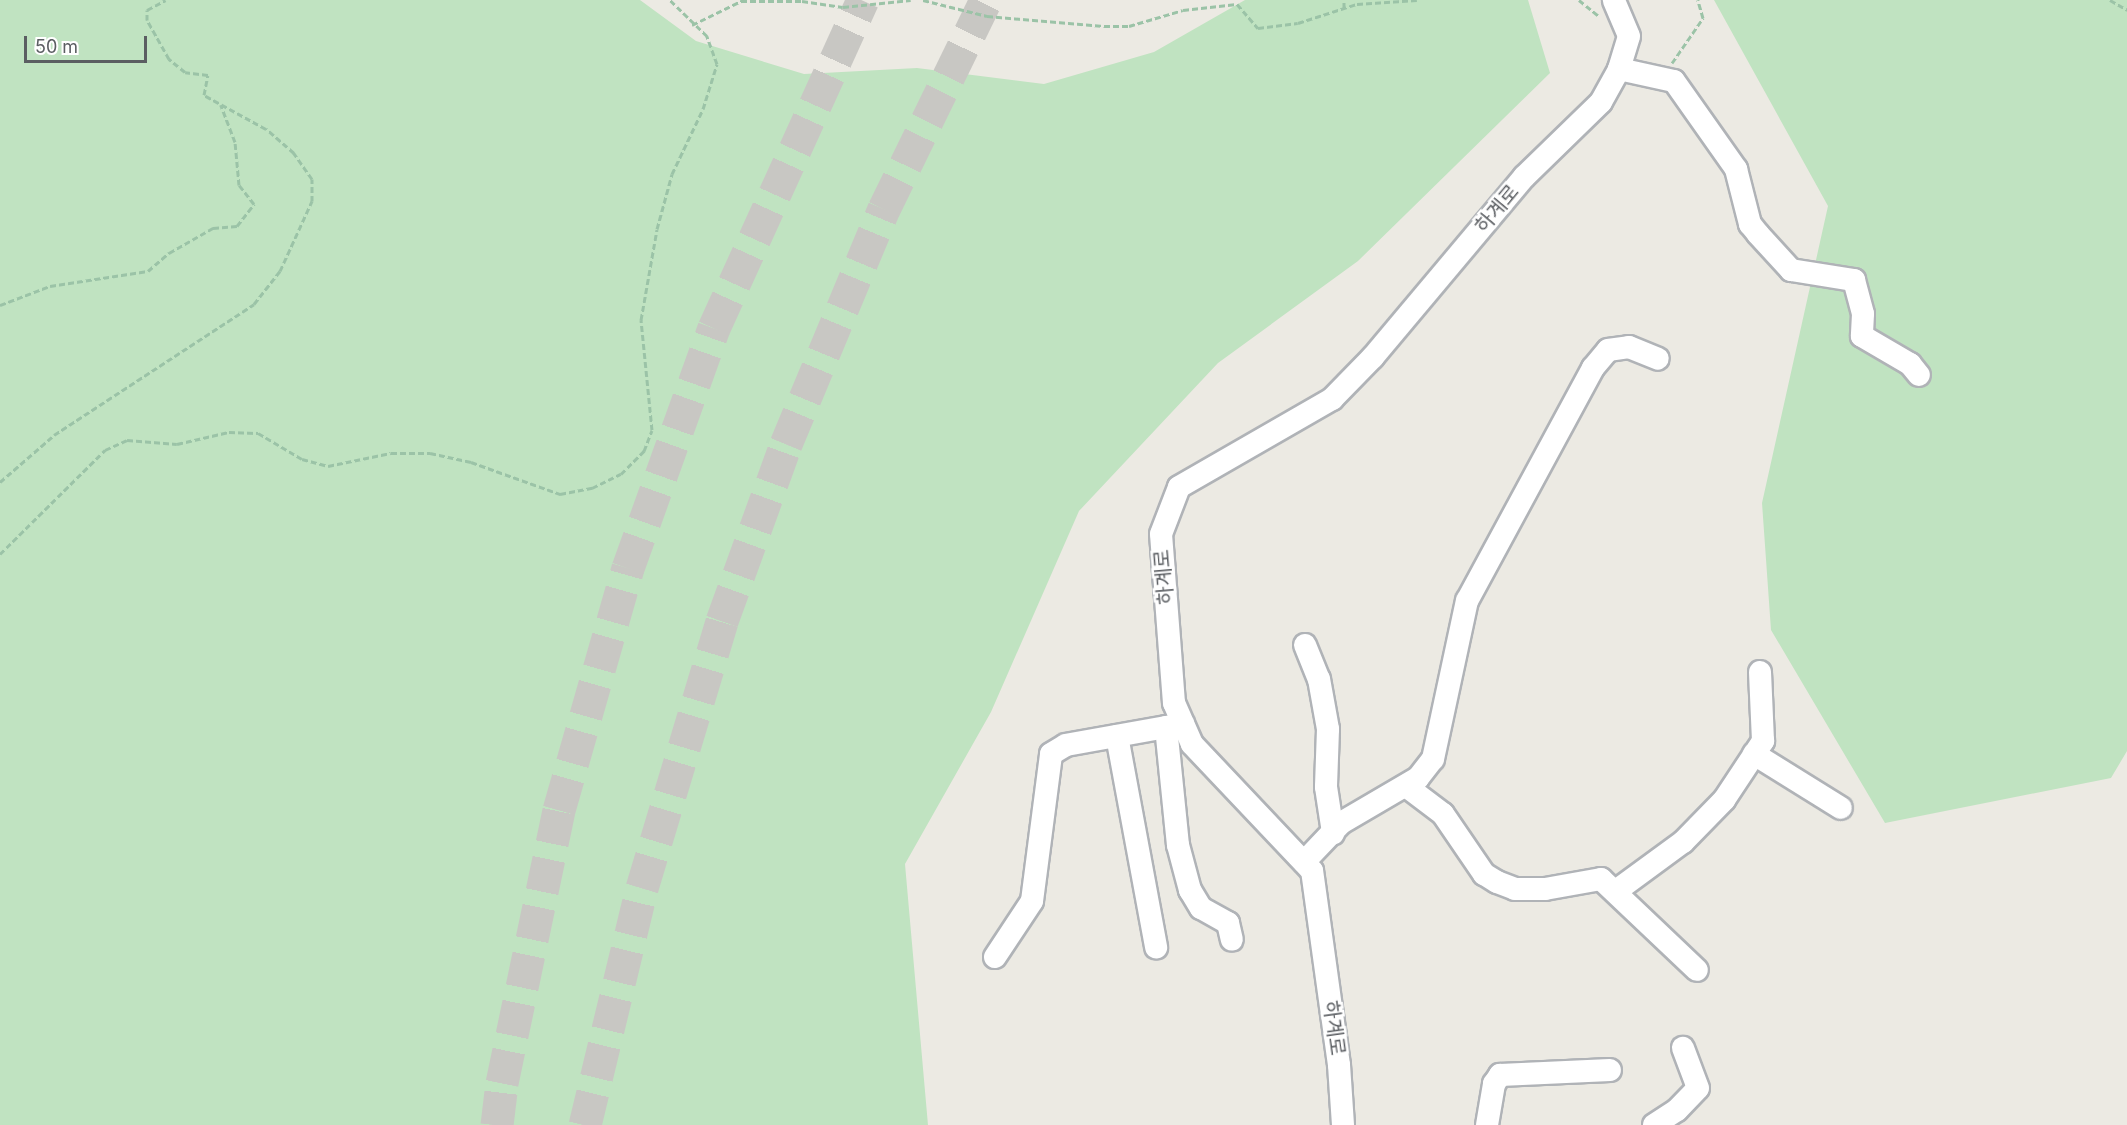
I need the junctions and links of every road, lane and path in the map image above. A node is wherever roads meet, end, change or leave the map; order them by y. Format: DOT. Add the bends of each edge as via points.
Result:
graph roads {
  1 [pos="166,0"];
  2 [pos="670,0"];
  3 [pos="911,0"];
  4 [pos="923,0"];
  5 [pos="1344,0"];
  6 [pos="1417,0"];
  7 [pos="1580,0"];
  8 [pos="1614,0"];
  9 [pos="1698,0"];
  10 [pos="2110,0"];
  11 [pos="1344,8"];
  12 [pos="2127,10"];
  13 [pos="1604,22"];
  14 [pos="692,25"];
  15 [pos="1619,69"];
  16 [pos="1660,78"];
  17 [pos="221,105"];
  18 [pos="0,305"];
  19 [pos="1658,359"];
  20 [pos="1919,375"];
  21 [pos="0,483"];
  22 [pos="0,554"];
  23 [pos="1305,645"];
  24 [pos="1760,672"];
  25 [pos="1175,726"];
  26 [pos="1117,736"];
  27 [pos="1754,754"];
  28 [pos="1406,786"];
  29 [pos="1841,808"];
  30 [pos="1333,832"];
  31 [pos="1304,862"];
  32 [pos="1616,891"];
  33 [pos="1233,940"];
  34 [pos="1156,947"];
  35 [pos="995,957"];
  36 [pos="1697,970"];
  37 [pos="1683,1048"];
  38 [pos="1610,1070"];
  39 [pos="1343,1125"];
  40 [pos="1487,1125"];
  41 [pos="1654,1125"];
  1 -- 17 [label="path" via="147,10 147,20 169,59 184,72 208,75 204,95"];
  2 -- 14 [label="path"];
  3 -- 14 [label="path" via="843,8 802,1 741,1"];
  4 -- 11 [label="path" via="987,16 1104,26 1129,26 1183,10 1237,4 1258,28 1268,28"];
  5 -- 11 [label="path"];
  6 -- 11 [label="path" via="1377,1"];
  7 -- 13 [label="path"];
  8 -- 15 [label="street, 하계로" via="1629,36"];
  9 -- 16 [label="path" via="1703,18 1696,33"];
  10 -- 12 [label="path"];
  14 -- 22 [label="path" via="708,36 717,64 706,101 672,174 657,229 641,320 652,430 644,451 621,474 592,488 560,494 471,462 430,453 391,453 328,466 302,459 258,433 229,432 177,444 127,440 105,450"];
  15 -- 16 [label="street"];
  15 -- 25 [label="street, 하계로" via="1600,102 1524,177 1332,399 1179,487 1161,534"];
  16 -- 20 [label="street" via="1674,81 1724,146 1736,169 1750,224 1758,234 1791,270 1854,280 1863,314 1862,336 1910,364"];
  17 -- 18 [label="path" via="235,142 239,185 254,204 237,226 213,228 169,253 148,271 50,286"];
  17 -- 21 [label="path" via="234,108 279,139 303,163 312,179 312,201 280,271 241,314 54,435"];
  19 -- 28 [label="street" via="1629,347 1608,350 1593,368 1467,601 1433,759"];
  23 -- 30 [label="street" via="1319,679 1328,729 1326,787"];
  24 -- 27 [label="street" via="1763,741"];
  25 -- 26 [label="street"];
  25 -- 31 [label="street, 하계로"];
  25 -- 33 [label="street" via="1178,845 1190,890 1201,908 1228,923"];
  26 -- 34 [label="street"];
  26 -- 35 [label="street" via="1066,745 1051,754 1032,902"];
  27 -- 29 [label="street"];
  27 -- 32 [label="street" via="1724,800 1683,842"];
  28 -- 30 [label="street"];
  28 -- 32 [label="street" via="1443,814 1484,874 1497,882 1515,889 1545,889 1601,879"];
  30 -- 31 [label="street"];
  31 -- 39 [label="street, 하계로" via="1312,871 1339,1065"];
  32 -- 36 [label="street"];
  37 -- 41 [label="street" via="1698,1088 1677,1110"];
  38 -- 40 [label="street" via="1500,1075 1494,1084"];
}
